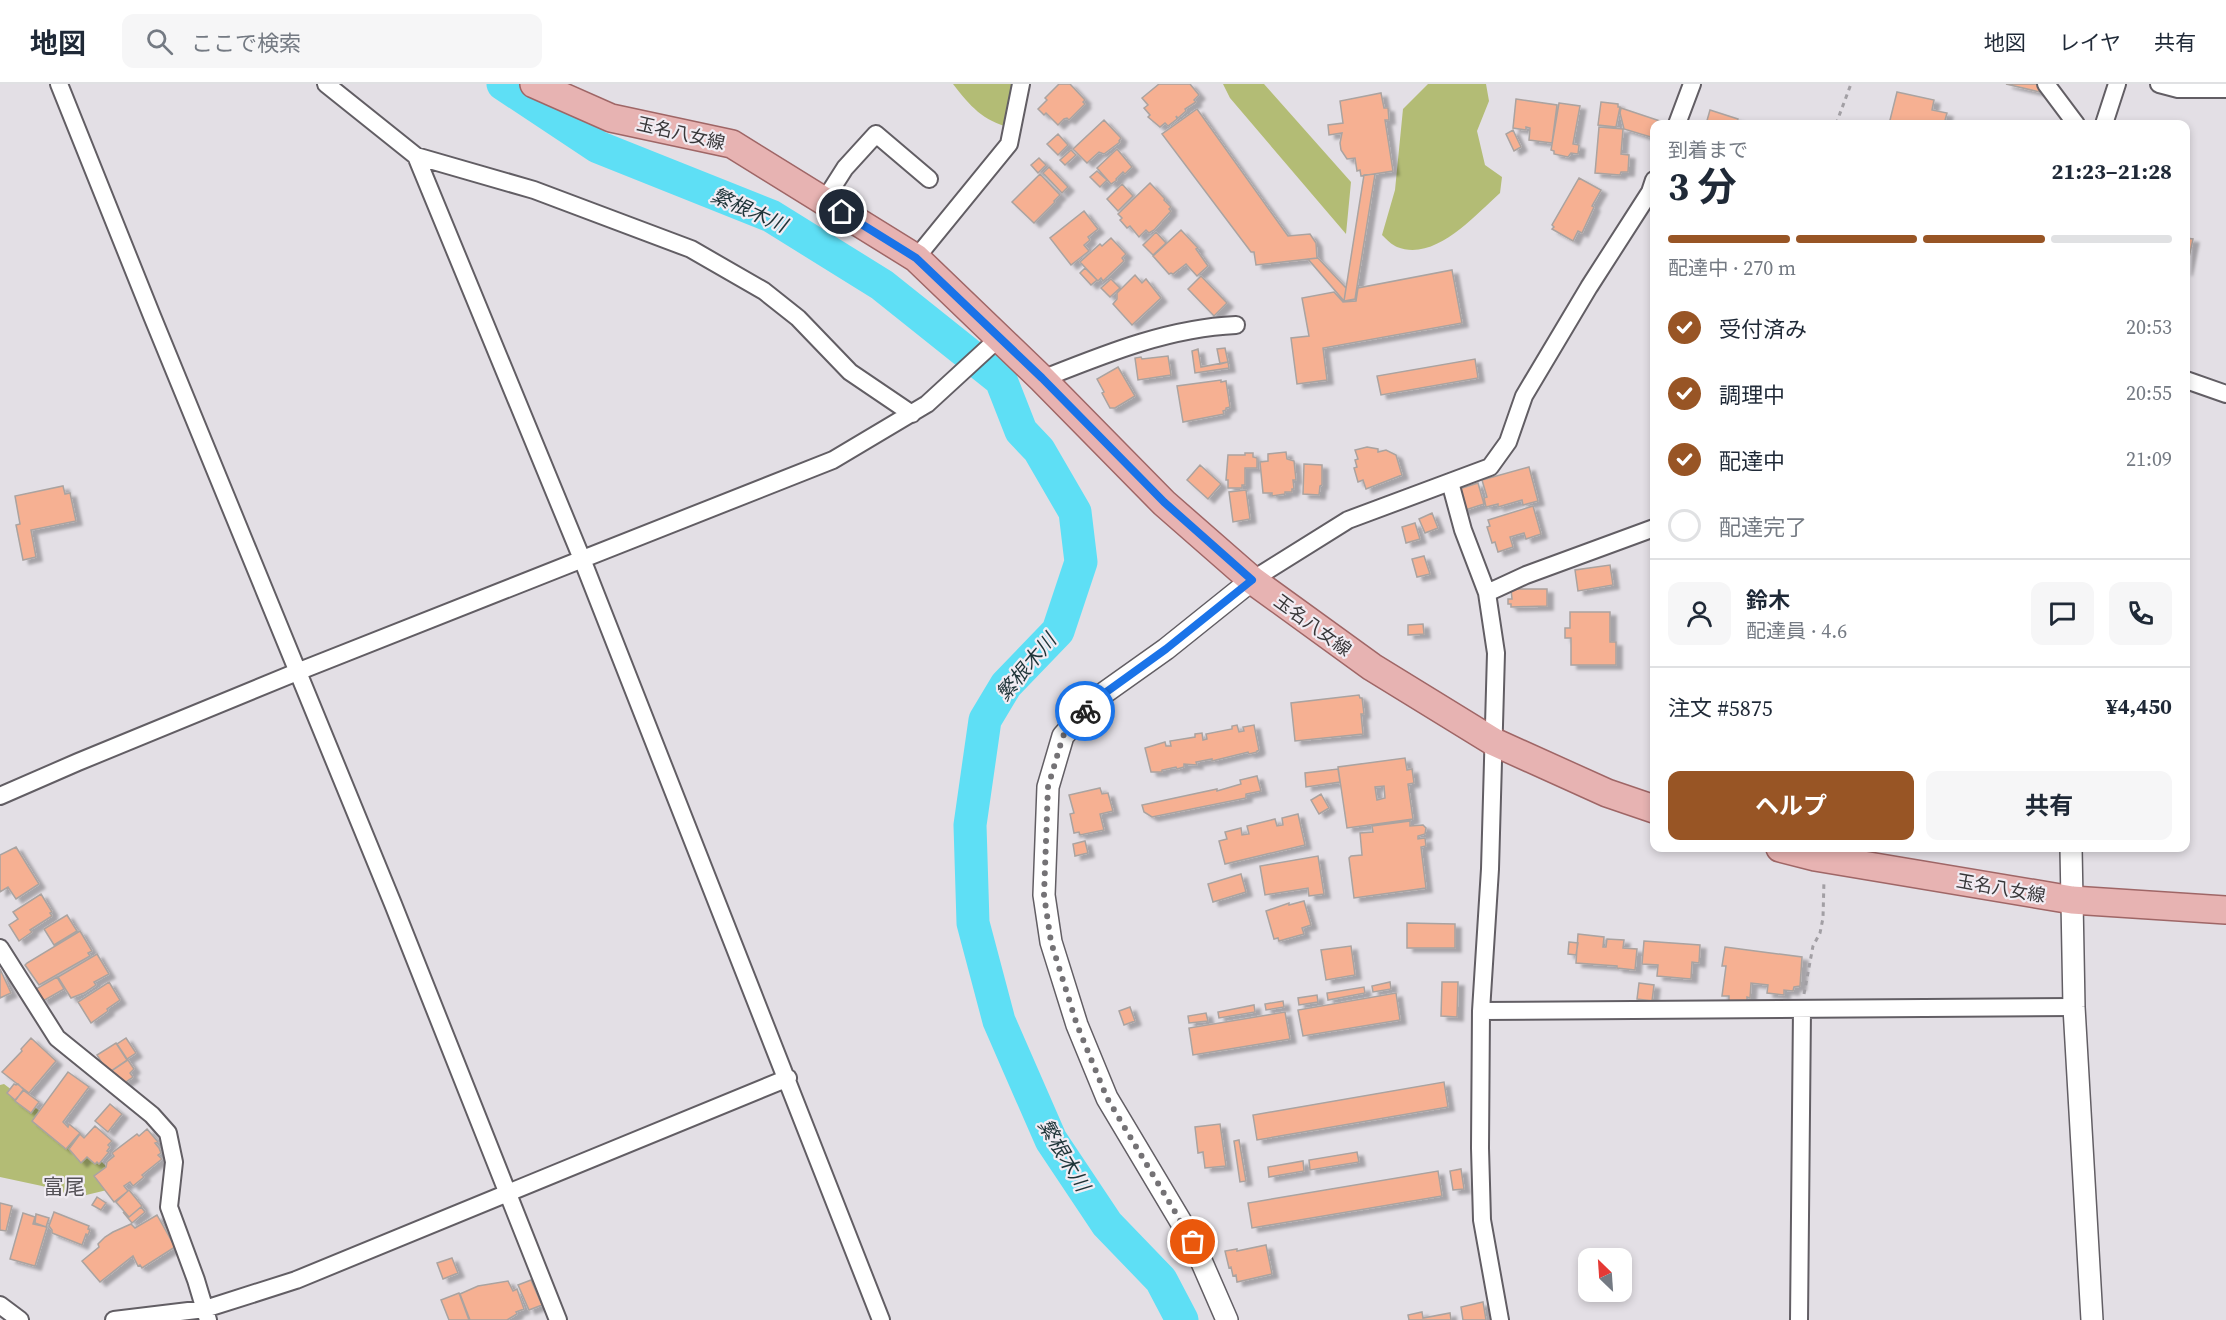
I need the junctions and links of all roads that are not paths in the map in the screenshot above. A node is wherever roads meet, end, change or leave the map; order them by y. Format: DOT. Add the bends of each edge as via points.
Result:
graph roads {
  1 [pos="59,84"];
  2 [pos="326,84"];
  3 [pos="534,84"];
  4 [pos="1021,84"];
  5 [pos="1692,84"];
  6 [pos="2046,84"];
  7 [pos="2116,84"];
  8 [pos="2159,84"];
  9 [pos="2226,89"];
  10 [pos="1678,120"];
  11 [pos="2073,120"];
  12 [pos="2104,120"];
  13 [pos="416,156"];
  14 [pos="929,179"];
  15 [pos="1650,192"];
  16 [pos="824,201"];
  17 [pos="916,258"];
  18 [pos="1236,325"];
  19 [pos="992,343"];
  20 [pos="1042,378"];
  21 [pos="2190,381"];
  22 [pos="2226,394"];
  23 [pos="912,414"];
  24 [pos="1450,482"];
  25 [pos="1650,529"];
  26 [pos="582,559"];
  27 [pos="1252,580"];
  28 [pos="1487,593"];
  29 [pos="297,672"];
  30 [pos="1494,742"];
  31 [pos="0,796"];
  32 [pos="1650,808"];
  33 [pos="1795,852"];
  34 [pos="2071,852"];
  35 [pos="2072,900"];
  36 [pos="2226,910"];
  37 [pos="0,948"];
  38 [pos="2074,1007"];
  39 [pos="1802,1009"];
  40 [pos="1481,1011"];
  41 [pos="788,1078"];
  42 [pos="507,1192"];
  43 [pos="0,1305"];
  44 [pos="207,1314"];
  45 [pos="20,1320"];
  46 [pos="114,1320"];
  47 [pos="558,1320"];
  48 [pos="882,1320"];
  49 [pos="1227,1320"];
  50 [pos="1500,1320"];
  51 [pos="1799,1320"];
  52 [pos="2092,1320"];
  1 -- 29 [label="street"];
  2 -- 13 [label="street"];
  3 -- 16 [label="main road, 玉名八女線" via="611,118 732,144"];
  4 -- 17 [label="street" via="1009,144"];
  5 -- 10 [label="street"];
  6 -- 11 [label="street"];
  7 -- 12 [label="street"];
  8 -- 9 [label="street" via="2178,89"];
  13 -- 23 [label="street" via="534,190 691,249 764,291 798,318 850,372"];
  13 -- 26 [label="street"];
  14 -- 16 [label="street" via="876,134 845,168"];
  15 -- 24 [label="street" via="1524,396 1508,441 1490,466"];
  16 -- 17 [label="main road, 玉名八女線"];
  17 -- 19 [label="main road, 玉名八女線"];
  18 -- 20 [label="street" via="1167,334"];
  19 -- 20 [label="main road, 玉名八女線"];
  19 -- 23 [label="street"];
  20 -- 27 [label="main road, 玉名八女線" via="1164,502"];
  21 -- 22 [label="street"];
  23 -- 26 [label="street" via="833,460"];
  24 -- 27 [label="street" via="1348,520"];
  24 -- 28 [label="street"];
  25 -- 28 [label="street"];
  26 -- 29 [label="street"];
  26 -- 41 [label="street"];
  27 -- 30 [label="main road, 玉名八女線" via="1372,668"];
  27 -- 49 [label="street" via="1098,698 1063,736 1048,787 1044,895 1057,963 1107,1098 1193,1242"];
  28 -- 30 [label="street" via="1496,653"];
  29 -- 31 [label="street"];
  29 -- 42 [label="street"];
  30 -- 32 [label="main road, 玉名八女線" via="1607,793"];
  30 -- 40 [label="street"];
  33 -- 35 [label="main road, 玉名八女線"];
  34 -- 35 [label="street"];
  35 -- 36 [label="main road, 玉名八女線"];
  35 -- 38 [label="street"];
  37 -- 44 [label="street" via="57,1038 152,1115 168,1133 174,1162 169,1207"];
  38 -- 39 [label="street"];
  38 -- 52 [label="street"];
  39 -- 40 [label="street"];
  39 -- 51 [label="street"];
  40 -- 50 [label="street" via="1482,1220"];
  41 -- 42 [label="street"];
  41 -- 48 [label="street"];
  42 -- 44 [label="street"];
  42 -- 47 [label="street"];
  43 -- 45 [label="street"];
  44 -- 46 [label="street"];
}
